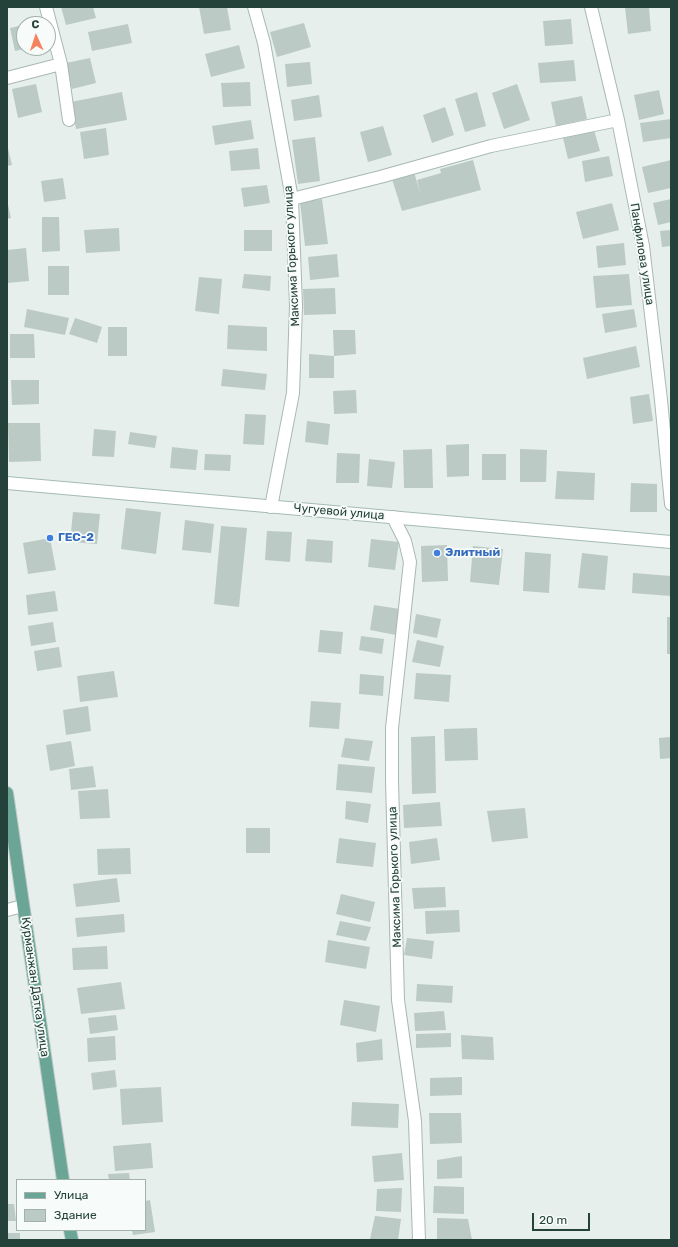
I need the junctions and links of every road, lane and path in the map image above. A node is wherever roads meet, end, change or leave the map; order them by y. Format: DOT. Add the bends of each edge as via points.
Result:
graph roads {
  1 [pos="46,7"];
  2 [pos="254,7"];
  3 [pos="591,7"];
  4 [pos="61,64"];
  5 [pos="7,78"];
  6 [pos="69,120"];
  7 [pos="618,120"];
  8 [pos="292,199"];
  9 [pos="7,484"];
  10 [pos="671,504"];
  11 [pos="271,507"];
  12 [pos="393,517"];
  13 [pos="671,542"];
  14 [pos="7,793"];
  15 [pos="24,906"];
  16 [pos="7,910"];
  17 [pos="63,1179"];
  18 [pos="418,1240"];
  1 -- 4 [label="street"];
  2 -- 8 [label="street, Максима Горького улица" via="264,43"];
  3 -- 7 [label="street, Панфилова улица"];
  4 -- 5 [label="street"];
  4 -- 6 [label="street"];
  7 -- 8 [label="street" via="491,146"];
  7 -- 10 [label="street, Панфилова улица" via="643,246"];
  8 -- 11 [label="street, Максима Горького улица" via="296,306 293,393"];
  9 -- 11 [label="street, Чугуевой улица"];
  11 -- 12 [label="street, Чугуевой улица"];
  12 -- 13 [label="street, Чугуевой улица"];
  12 -- 18 [label="street, Максима Горького улица" via="405,541 410,562 392,728 392,781 398,1000 415,1121"];
  14 -- 15 [label="main road, Курманжан Датка улица"];
  15 -- 16 [label="street"];
  15 -- 17 [label="main road, Курманжан Датка улица"];
}
